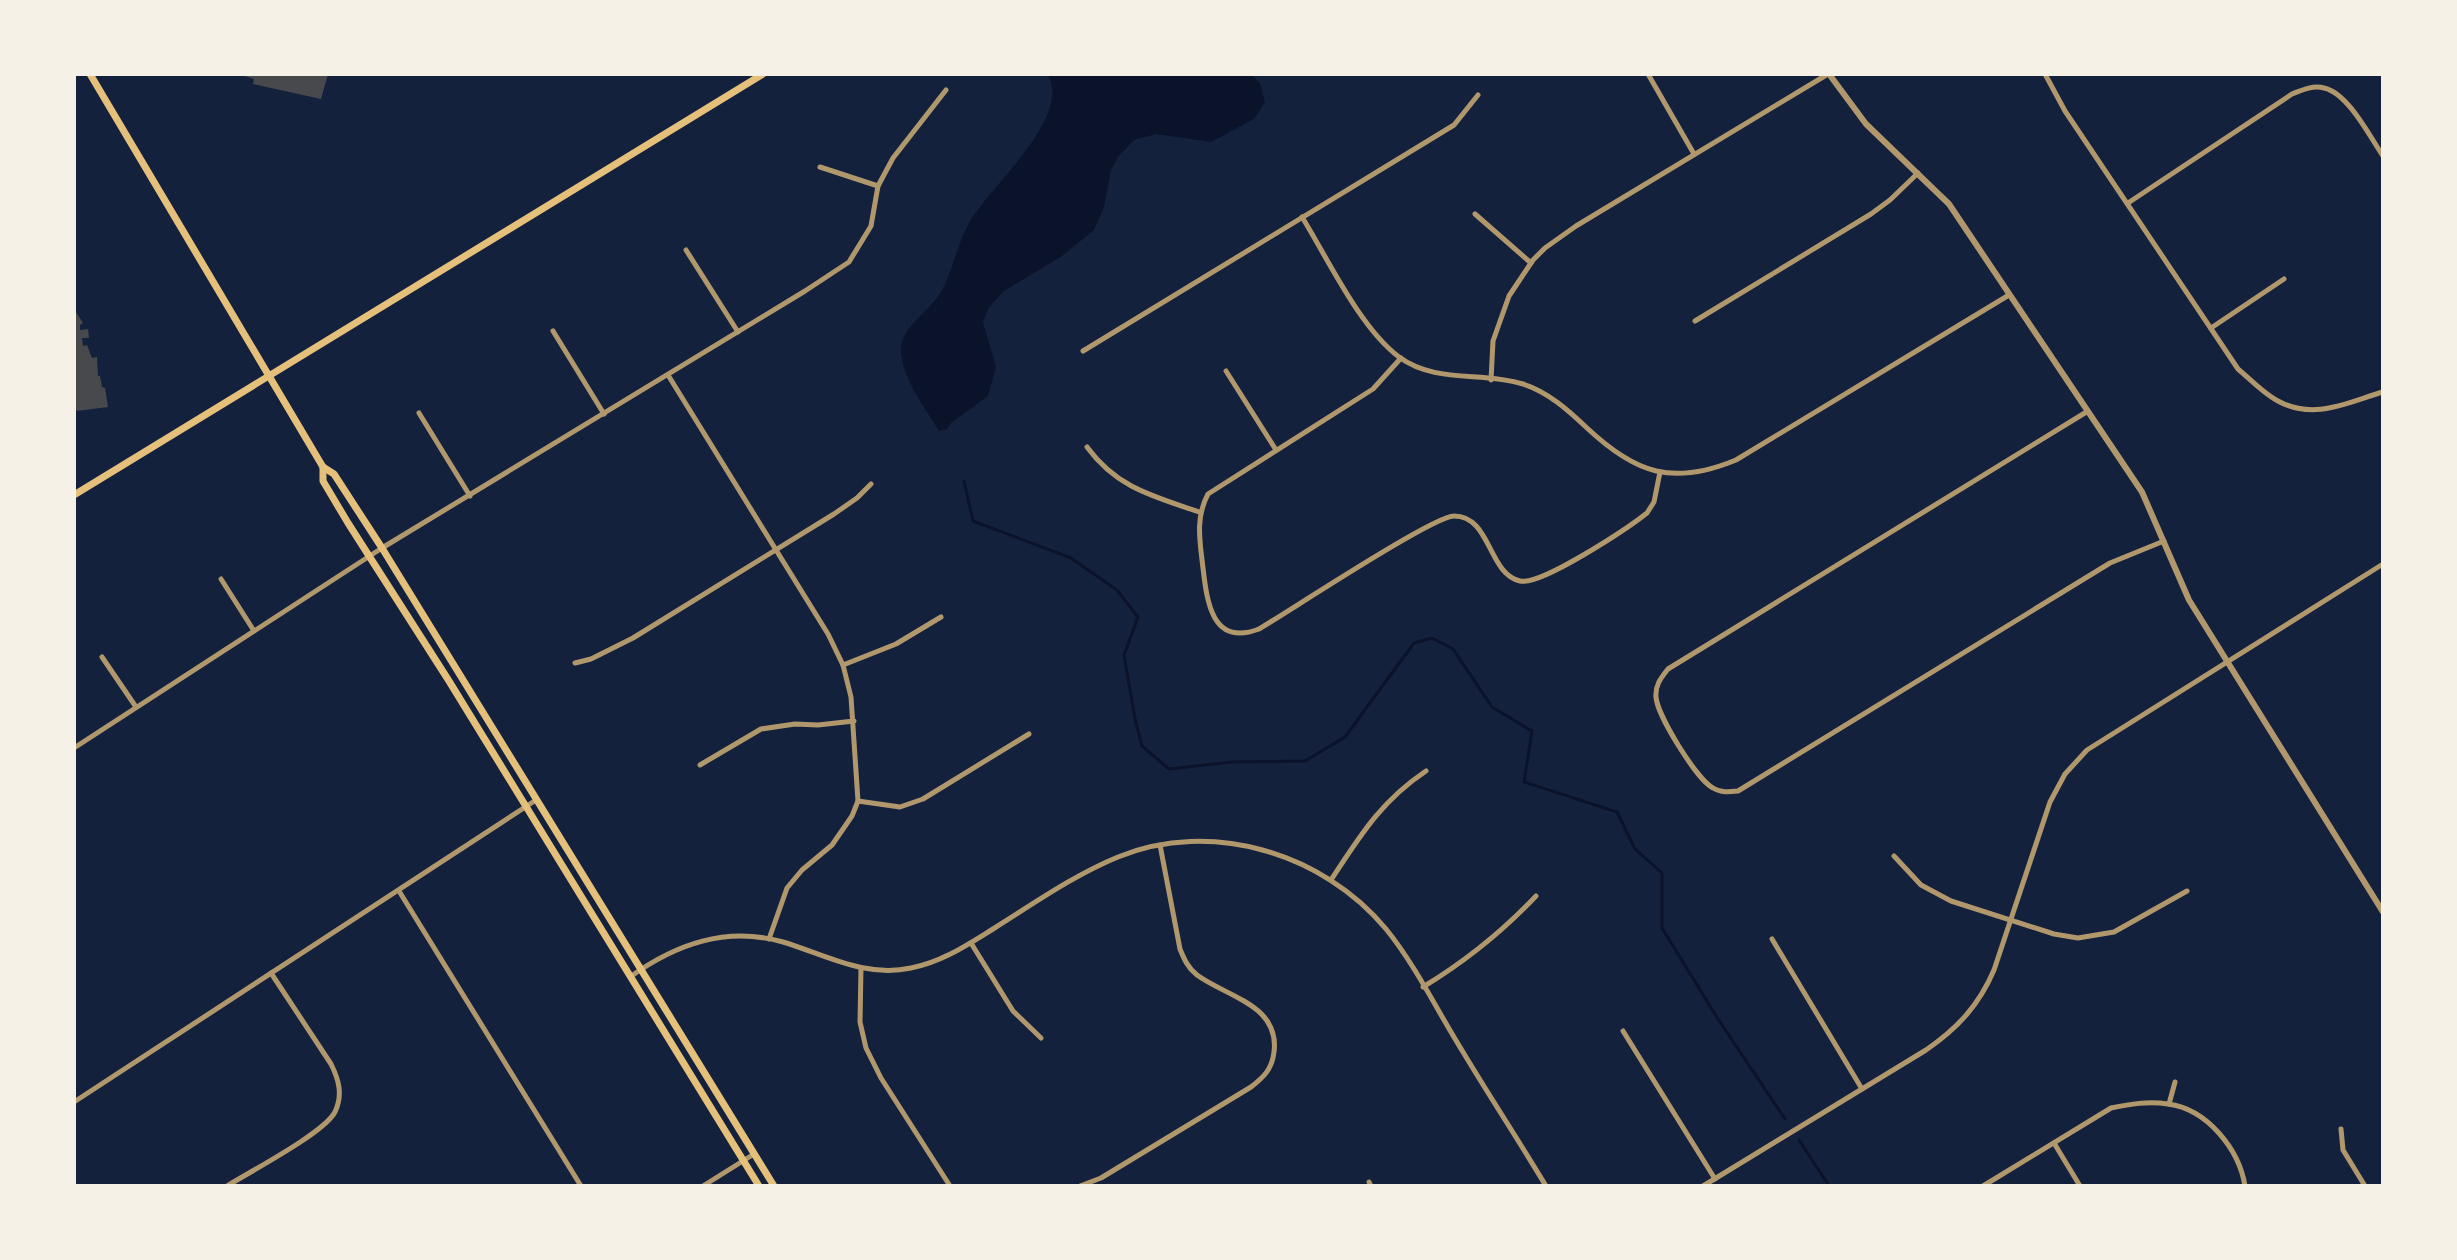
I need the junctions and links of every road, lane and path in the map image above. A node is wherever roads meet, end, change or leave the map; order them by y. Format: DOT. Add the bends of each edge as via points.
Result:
graph roads {
  1 [pos="90,74"];
  2 [pos="763,74"];
  3 [pos="1648,74"];
  4 [pos="1829,74"];
  5 [pos="2045,74"];
  6 [pos="946,90"];
  7 [pos="1478,95"];
  8 [pos="1694,154"];
  9 [pos="2383,156"];
  10 [pos="820,167"];
  11 [pos="1918,173"];
  12 [pos="878,186"];
  13 [pos="2128,203"];
  14 [pos="1475,214"];
  15 [pos="1302,217"];
  16 [pos="686,250"];
  17 [pos="1531,263"];
  18 [pos="2284,279"];
  19 [pos="2009,295"];
  20 [pos="1695,321"];
  21 [pos="2211,328"];
  22 [pos="553,331"];
  23 [pos="738,332"];
  24 [pos="1083,351"];
  25 [pos="1401,358"];
  26 [pos="1226,371"];
  27 [pos="668,375"];
  28 [pos="270,376"];
  29 [pos="1491,380"];
  30 [pos="2383,392"];
  31 [pos="2088,411"];
  32 [pos="419,413"];
  33 [pos="604,414"];
  34 [pos="1087,447"];
  35 [pos="1276,450"];
  36 [pos="323,467"];
  37 [pos="1660,472"];
  38 [pos="871,484"];
  39 [pos="74,495"];
  40 [pos="470,496"];
  41 [pos="1199,512"];
  42 [pos="2164,541"];
  43 [pos="382,548"];
  44 [pos="775,550"];
  45 [pos="370,556"];
  46 [pos="2383,564"];
  47 [pos="221,579"];
  48 [pos="941,617"];
  49 [pos="254,631"];
  50 [pos="102,657"];
  51 [pos="2228,662"];
  52 [pos="575,663"];
  53 [pos="843,665"];
  54 [pos="136,707"];
  55 [pos="854,721"];
  56 [pos="1029,734"];
  57 [pos="74,748"];
  58 [pos="700,765"];
  59 [pos="1426,771"];
  60 [pos="536,800"];
  61 [pos="858,801"];
  62 [pos="525,807"];
  63 [pos="1160,845"];
  64 [pos="1894,856"];
  65 [pos="1331,880"];
  66 [pos="399,891"];
  67 [pos="2187,891"];
  68 [pos="1536,896"];
  69 [pos="2383,912"];
  70 [pos="2010,920"];
  71 [pos="769,939"];
  72 [pos="1772,939"];
  73 [pos="971,943"];
  74 [pos="861,968"];
  75 [pos="641,970"];
  76 [pos="271,973"];
  77 [pos="630,978"];
  78 [pos="1423,987"];
  79 [pos="1623,1031"];
  80 [pos="1041,1038"];
  81 [pos="2175,1082"];
  82 [pos="1862,1089"];
  83 [pos="74,1102"];
  84 [pos="2169,1104"];
  85 [pos="2341,1129"];
  86 [pos="2054,1143"];
  87 [pos="754,1154"];
  88 [pos="743,1161"];
  89 [pos="1715,1179"];
  90 [pos="227,1186"];
  91 [pos="581,1186"];
  92 [pos="703,1186"];
  93 [pos="759,1186"];
  94 [pos="774,1186"];
  95 [pos="950,1186"];
  96 [pos="1080,1186"];
  97 [pos="1546,1186"];
  98 [pos="1703,1186"];
  99 [pos="1983,1186"];
  100 [pos="2080,1186"];
  101 [pos="2245,1186"];
  102 [pos="2365,1186"];
  1 -- 28 [label="main road"];
  2 -- 28 [label="main road"];
  3 -- 8 [label="street"];
  4 -- 8 [label="street"];
  4 -- 11 [label="street" via="1866,124"];
  5 -- 13 [label="street"];
  6 -- 12 [label="street"];
  7 -- 15 [label="street" via="1454,125"];
  8 -- 17 [label="street" via="1576,226"];
  9 -- 13 [label="street" via="2339,94 2307,88"];
  10 -- 12 [label="street"];
  11 -- 19 [label="street" via="1949,204"];
  11 -- 20 [label="street" via="1871,214"];
  12 -- 23 [label="street" via="871,226 849,262"];
  13 -- 21 [label="street"];
  14 -- 17 [label="street"];
  15 -- 24 [label="street"];
  15 -- 25 [label="street" via="1363,317"];
  16 -- 23 [label="street"];
  17 -- 29 [label="street" via="1509,296 1493,341"];
  18 -- 21 [label="street"];
  19 -- 31 [label="street"];
  19 -- 37 [label="street" via="1736,460 1678,475"];
  21 -- 30 [label="street" via="2238,369 2277,401 2304,410 2332,409"];
  22 -- 33 [label="street"];
  23 -- 27 [label="street"];
  25 -- 29 [label="street" via="1429,373"];
  25 -- 35 [label="street" via="1373,389"];
  26 -- 35 [label="street"];
  27 -- 33 [label="street"];
  27 -- 44 [label="street"];
  28 -- 36 [label="main road"];
  28 -- 39 [label="main road"];
  29 -- 37 [label="street" via="1539,390 1618,455"];
  31 -- 42 [label="street" via="2142,492"];
  31 -- 42 [label="street" via="1668,669 1656,686 1656,701 1678,743 1711,788 1738,791 2110,563"];
  32 -- 40 [label="street"];
  33 -- 40 [label="street"];
  34 -- 41 [label="street" via="1126,486"];
  35 -- 41 [label="street" via="1208,494"];
  36 -- 43 [label="main road" via="334,474"];
  36 -- 45 [label="main road" via="323,481"];
  37 -- 41 [label="street" via="1647,513 1552,573 1524,583 1512,579 1477,527 1466,518 1451,516 1247,634 1222,627 1212,616"];
  38 -- 44 [label="street" via="848,505"];
  40 -- 43 [label="street"];
  42 -- 51 [label="street" via="2189,600"];
  43 -- 45 [label="street"];
  43 -- 60 [label="main road"];
  44 -- 52 [label="street" via="633,638"];
  44 -- 53 [label="street"];
  45 -- 49 [label="street"];
  45 -- 62 [label="main road"];
  46 -- 51 [label="street"];
  47 -- 49 [label="street"];
  48 -- 53 [label="street" via="896,644"];
  49 -- 54 [label="street"];
  50 -- 54 [label="street"];
  51 -- 69 [label="street"];
  51 -- 70 [label="street" via="2098,741 2065,774 2050,802"];
  53 -- 55 [label="street"];
  54 -- 57 [label="street"];
  55 -- 58 [label="street" via="761,729"];
  55 -- 61 [label="street"];
  56 -- 61 [label="street" via="923,799 900,807"];
  59 -- 65 [label="street" via="1381,808"];
  60 -- 62 [label="street"];
  60 -- 75 [label="main road"];
  61 -- 71 [label="street" via="832,845 787,888"];
  62 -- 66 [label="street"];
  62 -- 77 [label="main road"];
  63 -- 65 [label="street" via="1236,843 1297,861"];
  63 -- 73 [label="street" via="1098,865"];
  63 -- 96 [label="street" via="1186,963 1267,1019 1276,1037 1272,1064 1251,1087"];
  64 -- 70 [label="street" via="1921,885"];
  65 -- 78 [label="street" via="1386,930"];
  66 -- 76 [label="street"];
  66 -- 91 [label="street"];
  67 -- 70 [label="street" via="2114,932 2096,936 2054,934"];
  68 -- 78 [label="street" via="1467,960"];
  70 -- 82 [label="street" via="1989,981 1969,1014 1948,1034"];
  71 -- 74 [label="street"];
  71 -- 75 [label="street" via="709,938 675,949"];
  72 -- 82 [label="street"];
  73 -- 74 [label="street" via="910,968"];
  73 -- 80 [label="street" via="1013,1011"];
  74 -- 95 [label="street" via="860,1022 866,1048"];
  75 -- 77 [label="street"];
  75 -- 87 [label="main road"];
  76 -- 83 [label="street"];
  76 -- 90 [label="street" via="331,1064 340,1094 334,1114 320,1128"];
  77 -- 88 [label="main road"];
  78 -- 97 [label="street"];
  79 -- 89 [label="street"];
  81 -- 84 [label="street"];
  82 -- 89 [label="street"];
  84 -- 86 [label="street" via="2111,1108"];
  84 -- 101 [label="street" via="2217,1130 2238,1161"];
  85 -- 102 [label="street" via="2343,1150"];
  86 -- 99 [label="street"];
  86 -- 100 [label="street"];
  87 -- 88 [label="street"];
  87 -- 94 [label="main road"];
  88 -- 92 [label="street"];
  88 -- 93 [label="main road"];
  89 -- 98 [label="street"];
}
